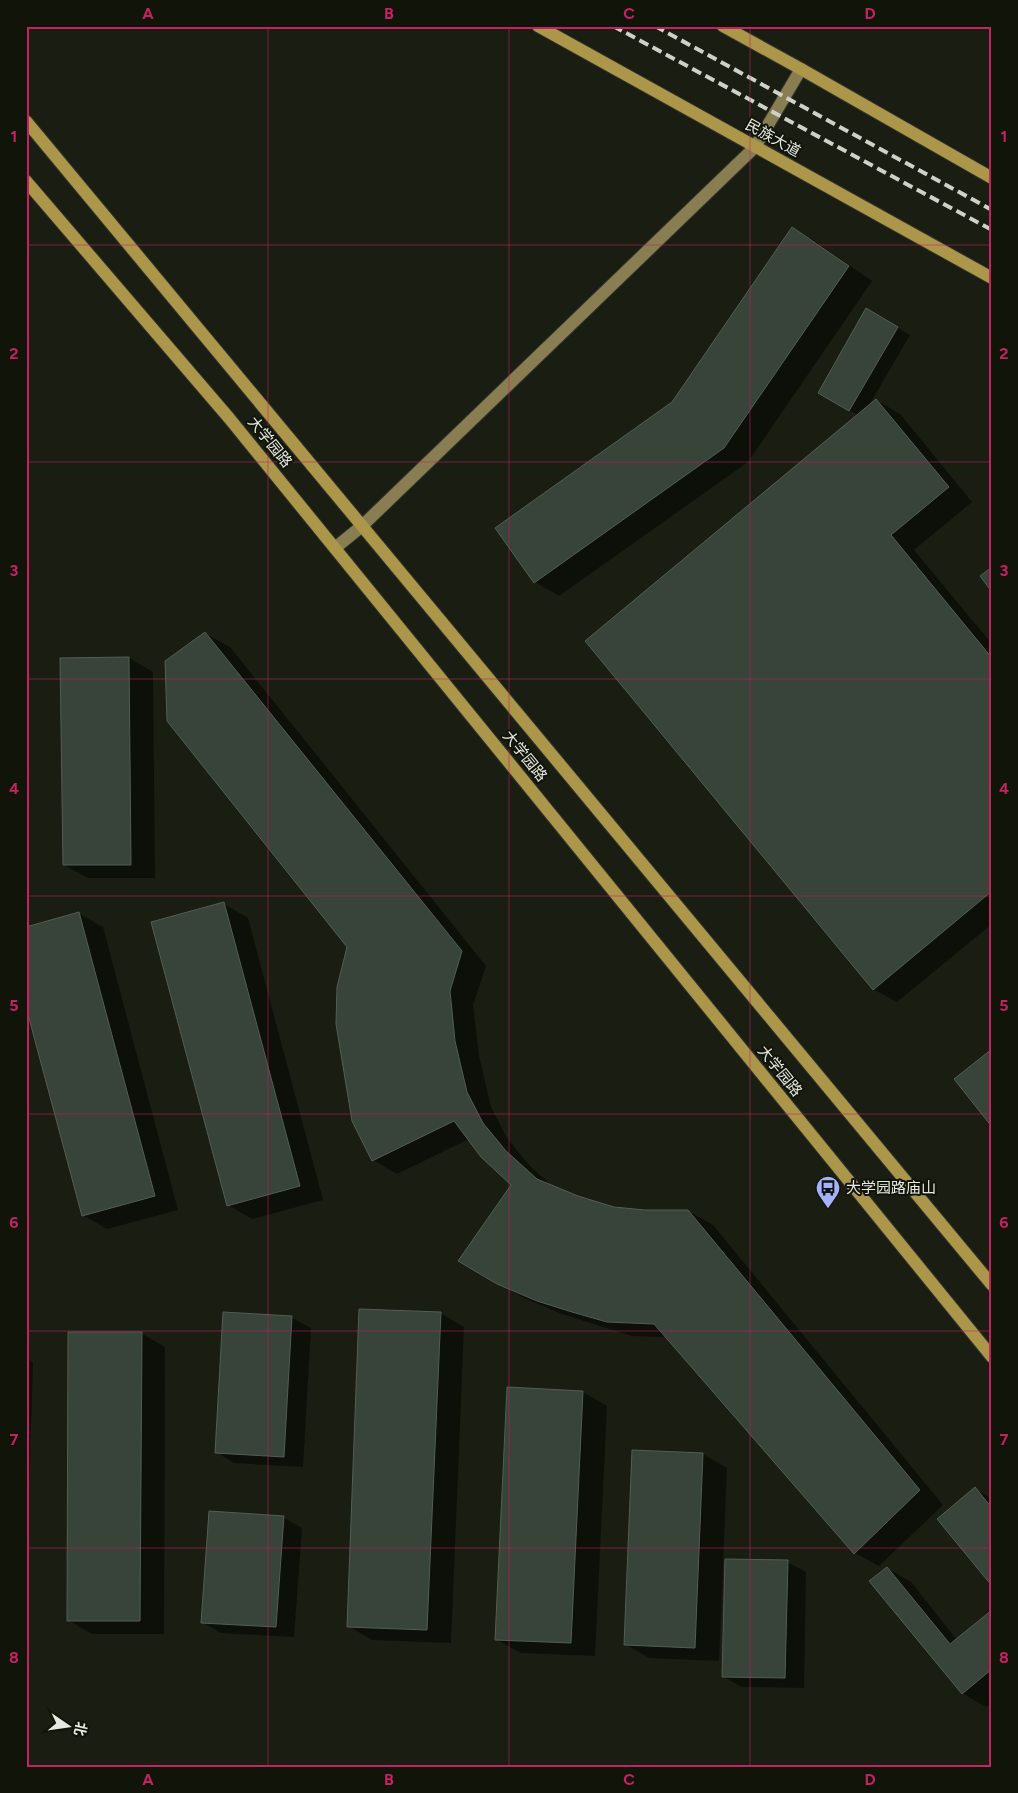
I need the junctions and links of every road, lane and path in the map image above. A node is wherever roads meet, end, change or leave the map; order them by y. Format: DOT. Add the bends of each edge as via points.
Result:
graph roads {
  1 [pos="538,26"];
  2 [pos="723,26"];
  3 [pos="801,69"];
  4 [pos="26,121"];
  5 [pos="755,147"];
  6 [pos="992,178"];
  7 [pos="26,181"];
  8 [pos="992,278"];
  9 [pos="362,526"];
  10 [pos="335,548"];
  11 [pos="992,1285"];
  12 [pos="992,1357"];
  1 -- 5 [label="main road, 民族大道"];
  2 -- 3 [label="main road"];
  3 -- 5 [label="street"];
  3 -- 6 [label="main road"];
  4 -- 9 [label="main road, 大学园路"];
  5 -- 8 [label="main road, 民族大道"];
  5 -- 9 [label="street"];
  7 -- 10 [label="main road, 大学园路" via="230,418"];
  9 -- 10 [label="street"];
  9 -- 11 [label="main road, 大学园路"];
  10 -- 12 [label="main road, 大学园路"];
}
